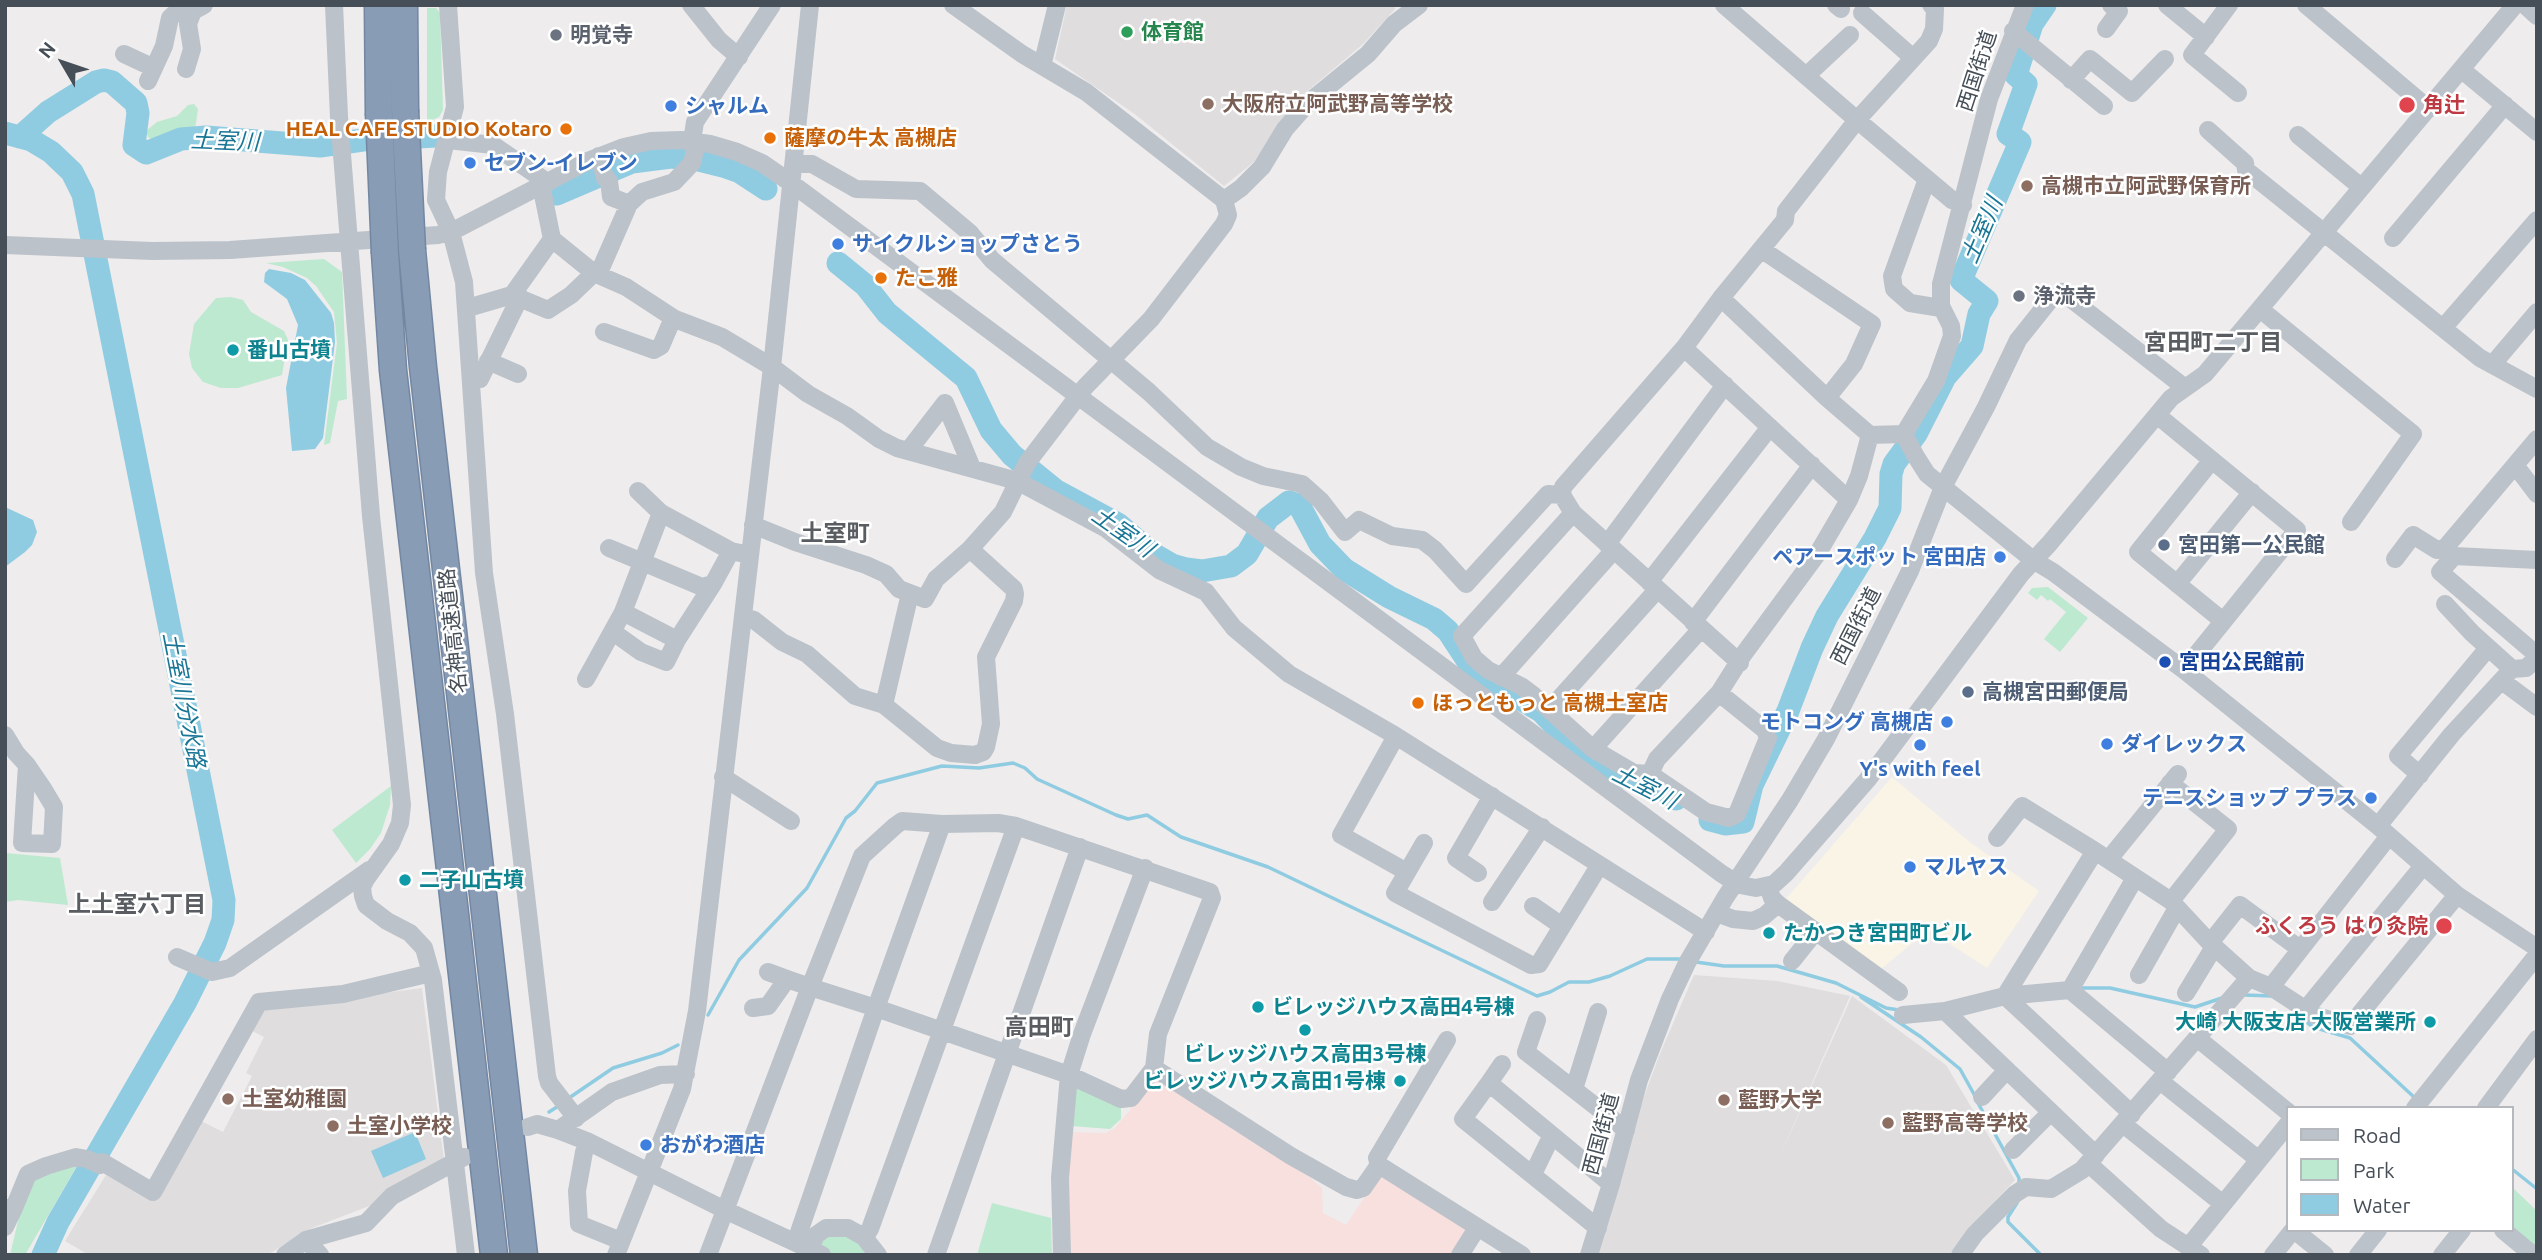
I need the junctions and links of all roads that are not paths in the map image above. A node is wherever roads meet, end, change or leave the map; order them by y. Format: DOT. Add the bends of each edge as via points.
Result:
graph roads {
  1 [pos="334,5"];
  2 [pos="378,5"];
  3 [pos="404,5"];
  4 [pos="448,5"];
  5 [pos="691,5"];
  6 [pos="772,5"];
  7 [pos="810,5"];
  8 [pos="953,5"];
  9 [pos="1056,5"];
  10 [pos="1419,5"];
  11 [pos="1724,5"];
  12 [pos="2025,5"];
  13 [pos="2111,5"];
  14 [pos="2167,5"];
  15 [pos="2230,5"];
  16 [pos="2306,5"];
  17 [pos="2515,5"];
  18 [pos="2525,5"];
  19 [pos="1938,6"];
  20 [pos="199,8"];
  21 [pos="1862,13"];
  22 [pos="2537,16"];
  23 [pos="2106,29"];
  24 [pos="2013,31"];
  25 [pos="1850,35"];
  26 [pos="2206,37"];
  27 [pos="124,54"];
  28 [pos="739,57"];
  29 [pos="1912,57"];
  30 [pos="2165,59"];
  31 [pos="192,62"];
  32 [pos="1042,66"];
  33 [pos="2462,70"];
  34 [pos="1806,76"];
  35 [pos="2071,80"];
  36 [pos="2238,93"];
  37 [pos="2505,105"];
  38 [pos="2104,106"];
  39 [pos="2429,109"];
  40 [pos="1857,120"];
  41 [pos="2208,130"];
  42 [pos="2537,132"];
  43 [pos="2298,135"];
  44 [pos="447,140"];
  45 [pos="694,141"];
  46 [pos="599,156"];
  47 [pos="803,164"];
  48 [pos="1927,179"];
  49 [pos="791,183"];
  50 [pos="544,184"];
  51 [pos="2361,187"];
  52 [pos="1224,200"];
  53 [pos="629,204"];
  54 [pos="1963,205"];
  55 [pos="2537,220"];
  56 [pos="451,232"];
  57 [pos="2323,232"];
  58 [pos="2393,238"];
  59 [pos="552,239"];
  60 [pos="350,242"];
  61 [pos="5,244"];
  62 [pos="1760,249"];
  63 [pos="596,274"];
  64 [pos="520,296"];
  65 [pos="1721,298"];
  66 [pos="471,307"];
  67 [pos="1941,308"];
  68 [pos="2260,309"];
  69 [pos="2537,312"];
  70 [pos="675,319"];
  71 [pos="2443,328"];
  72 [pos="604,332"];
  73 [pos="1685,348"];
  74 [pos="1110,360"];
  75 [pos="488,361"];
  76 [pos="2492,365"];
  77 [pos="772,367"];
  78 [pos="518,374"];
  79 [pos="471,379"];
  80 [pos="1725,385"];
  81 [pos="2537,389"];
  82 [pos="2178,392"];
  83 [pos="1078,397"];
  84 [pos="1827,398"];
  85 [pos="2157,415"];
  86 [pos="1770,427"];
  87 [pos="1904,434"];
  88 [pos="1870,435"];
  89 [pos="2537,439"];
  90 [pos="908,451"];
  91 [pos="2212,460"];
  92 [pos="1812,465"];
  93 [pos="2515,465"];
  94 [pos="972,468"];
  95 [pos="1017,481"];
  96 [pos="1943,487"];
  97 [pos="638,491"];
  98 [pos="2252,492"];
  99 [pos="2537,494"];
  100 [pos="1562,495"];
  101 [pos="1849,499"];
  102 [pos="661,513"];
  103 [pos="1573,513"];
  104 [pos="2351,522"];
  105 [pos="753,525"];
  106 [pos="1611,547"];
  107 [pos="609,548"];
  108 [pos="970,549"];
  109 [pos="2450,552"];
  110 [pos="740,553"];
  111 [pos="2395,559"];
  112 [pos="2537,560"];
  113 [pos="641,561"];
  114 [pos="2034,561"];
  115 [pos="713,584"];
  116 [pos="2177,584"];
  117 [pos="1653,586"];
  118 [pos="908,602"];
  119 [pos="2445,604"];
  120 [pos="623,612"];
  121 [pos="743,617"];
  122 [pos="2223,621"];
  123 [pos="1697,625"];
  124 [pos="613,632"];
  125 [pos="677,639"];
  126 [pos="2488,648"];
  127 [pos="2537,657"];
  128 [pos="1740,663"];
  129 [pos="2184,670"];
  130 [pos="2507,675"];
  131 [pos="1501,677"];
  132 [pos="586,679"];
  133 [pos="1719,692"];
  134 [pos="884,705"];
  135 [pos="2537,706"];
  136 [pos="1550,709"];
  137 [pos="5,735"];
  138 [pos="1396,736"];
  139 [pos="1593,749"];
  140 [pos="27,765"];
  141 [pos="1650,774"];
  142 [pos="2420,775"];
  143 [pos="723,777"];
  144 [pos="1492,796"];
  145 [pos="791,821"];
  146 [pos="942,824"];
  147 [pos="1016,826"];
  148 [pos="1542,827"];
  149 [pos="2384,831"];
  150 [pos="1997,838"];
  151 [pos="1424,843"];
  152 [pos="1080,847"];
  153 [pos="2102,855"];
  154 [pos="375,866"];
  155 [pos="1599,866"];
  156 [pos="2423,866"];
  157 [pos="1145,868"];
  158 [pos="1406,872"];
  159 [pos="1478,873"];
  160 [pos="2135,878"];
  161 [pos="1734,882"];
  162 [pos="1768,886"];
  163 [pos="2457,895"];
  164 [pos="1492,902"];
  165 [pos="1778,904"];
  166 [pos="2174,904"];
  167 [pos="1533,906"];
  168 [pos="1717,912"];
  169 [pos="1563,926"];
  170 [pos="1816,931"];
  171 [pos="1706,932"];
  172 [pos="2212,945"];
  173 [pos="2537,948"];
  174 [pos="2300,949"];
  175 [pos="2537,955"];
  176 [pos="177,957"];
  177 [pos="1792,961"];
  178 [pos="431,972"];
  179 [pos="768,972"];
  180 [pos="2139,975"];
  181 [pos="2249,978"];
  182 [pos="787,979"];
  183 [pos="810,987"];
  184 [pos="2271,987"];
  185 [pos="2070,990"];
  186 [pos="1899,992"];
  187 [pos="2186,993"];
  188 [pos="2005,996"];
  189 [pos="753,1007"];
  190 [pos="876,1008"];
  191 [pos="2306,1009"];
  192 [pos="1945,1011"];
  193 [pos="1598,1012"];
  194 [pos="1903,1015"];
  195 [pos="1536,1020"];
  196 [pos="941,1031"];
  197 [pos="2197,1038"];
  198 [pos="2537,1039"];
  199 [pos="1447,1040"];
  200 [pos="1007,1054"];
  201 [pos="1503,1064"];
  202 [pos="1154,1068"];
  203 [pos="2007,1070"];
  204 [pos="686,1074"];
  205 [pos="1069,1075"];
  206 [pos="2164,1076"];
  207 [pos="1489,1083"];
  208 [pos="1574,1089"];
  209 [pos="1982,1097"];
  210 [pos="2426,1104"];
  211 [pos="2487,1106"];
  212 [pos="2286,1110"];
  213 [pos="2051,1112"];
  214 [pos="575,1116"];
  215 [pos="2127,1119"];
  216 [pos="2286,1126"];
  217 [pos="528,1127"];
  218 [pos="558,1130"];
  219 [pos="1626,1130"];
  220 [pos="1552,1135"];
  221 [pos="589,1142"];
  222 [pos="2013,1150"];
  223 [pos="460,1158"];
  224 [pos="2092,1160"];
  225 [pos="2259,1160"];
  226 [pos="1379,1165"];
  227 [pos="650,1172"];
  228 [pos="1533,1174"];
  229 [pos="1611,1184"];
  230 [pos="2223,1204"];
  231 [pos="10,1208"];
  232 [pos="725,1210"];
  233 [pos="5,1227"];
  234 [pos="1477,1228"];
  235 [pos="1598,1228"];
  236 [pos="2292,1232"];
  237 [pos="2296,1232"];
  238 [pos="2376,1232"];
  239 [pos="2460,1232"];
  240 [pos="2505,1232"];
  241 [pos="864,1237"];
  242 [pos="306,1240"];
  243 [pos="619,1248"];
  244 [pos="809,1250"];
  245 [pos="2195,1250"];
  246 [pos="2530,1254"];
  247 [pos="285,1255"];
  248 [pos="320,1255"];
  249 [pos="466,1255"];
  250 [pos="494,1255"];
  251 [pos="524,1255"];
  252 [pos="708,1255"];
  253 [pos="878,1255"];
  254 [pos="936,1255"];
  255 [pos="1062,1255"];
  256 [pos="1460,1255"];
  257 [pos="1522,1255"];
  258 [pos="1589,1255"];
  259 [pos="1960,1255"];
  260 [pos="2273,1255"];
  261 [pos="2325,1255"];
  262 [pos="2358,1255"];
  263 [pos="2442,1255"];
  1 -- 60 [label="street"];
  2 -- 250 [label="highway, 名神高速道路, bridge" via="393,370"];
  3 -- 251 [label="highway, 名神高速道路, bridge" via="412,250 423,367"];
  4 -- 44 [label="street" via="455,92"];
  5 -- 28 [label="street"];
  6 -- 28 [label="street"];
  7 -- 49 [label="street"];
  8 -- 32 [label="street"];
  9 -- 32 [label="street"];
  10 -- 52 [label="street" via="1308,103 1285,129 1262,167"];
  11 -- 34 [label="street"];
  12 -- 24 [label="street, 西国街道"];
  13 -- 23 [label="street" via="2119,11"];
  14 -- 26 [label="street"];
  15 -- 26 [label="street"];
  16 -- 39 [label="street"];
  17 -- 33 [label="street"];
  18 -- 22 [label="street"];
  19 -- 29 [label="street" via="1928,41"];
  20 -- 27 [label="street" via="181,8 159,30 164,46 151,75"];
  20 -- 31 [label="street" via="188,24"];
  21 -- 29 [label="street"];
  24 -- 35 [label="street"];
  24 -- 54 [label="street, 西国街道" via="1989,99"];
  25 -- 34 [label="street"];
  26 -- 36 [label="street" via="2192,55"];
  28 -- 45 [label="street" via="695,122"];
  29 -- 40 [label="street"];
  30 -- 35 [label="street" via="2132,93 2090,59"];
  32 -- 52 [label="street" via="1086,92"];
  33 -- 37 [label="street"];
  33 -- 39 [label="street"];
  34 -- 40 [label="street"];
  35 -- 38 [label="street"];
  37 -- 42 [label="street"];
  37 -- 58 [label="street"];
  39 -- 51 [label="street"];
  40 -- 48 [label="street"];
  40 -- 62 [label="street"];
  41 -- 57 [label="street" via="2245,163 2246,170"];
  43 -- 51 [label="street"];
  44 -- 50 [label="street" via="493,145"];
  44 -- 56 [label="street" via="435,189"];
  45 -- 46 [label="street" via="642,143"];
  45 -- 49 [label="street" via="746,155"];
  45 -- 53 [label="street" via="691,163 674,182 642,192"];
  46 -- 50 [label="street"];
  46 -- 53 [label="street" via="611,197"];
  47 -- 74 [label="street" via="812,164 856,190 920,191 970,233 992,260"];
  48 -- 54 [label="street"];
  48 -- 67 [label="street" via="1892,276 1894,289 1910,303"];
  49 -- 77 [label="street"];
  49 -- 83 [label="street"];
  50 -- 56 [label="street"];
  50 -- 59 [label="street"];
  51 -- 57 [label="street"];
  52 -- 74 [label="street" via="1228,215 1224,224 1151,319"];
  53 -- 63 [label="street"];
  54 -- 67 [label="street, 西国街道" via="1941,284"];
  55 -- 71 [label="street"];
  56 -- 60 [label="street"];
  56 -- 79 [label="street" via="464,282"];
  57 -- 68 [label="street"];
  57 -- 71 [label="street"];
  59 -- 63 [label="street"];
  59 -- 64 [label="street" via="515,291"];
  60 -- 61 [label="street" via="230,250"];
  60 -- 154 [label="street" via="371,516 402,805 391,844"];
  62 -- 65 [label="street"];
  62 -- 84 [label="street" via="1872,324 1854,364"];
  63 -- 64 [label="street" via="548,310"];
  63 -- 70 [label="street" via="626,287"];
  64 -- 66 [label="street"];
  64 -- 75 [label="street"];
  65 -- 73 [label="street"];
  65 -- 84 [label="street"];
  67 -- 87 [label="street, 西国街道" via="1951,326 1951,343 1936,381"];
  68 -- 82 [label="street" via="2205,374"];
  68 -- 104 [label="street" via="2413,434"];
  69 -- 76 [label="street"];
  70 -- 72 [label="street" via="661,346 654,350"];
  70 -- 77 [label="street" via="722,337"];
  71 -- 76 [label="street"];
  73 -- 80 [label="street"];
  73 -- 100 [label="street" via="1563,487"];
  74 -- 83 [label="street"];
  74 -- 100 [label="street" via="1221,457 1263,476 1302,484 1345,532 1359,520 1392,536 1422,540 1466,584 1548,494"];
  75 -- 78 [label="street"];
  75 -- 79 [label="street" via="480,379"];
  76 -- 81 [label="street"];
  77 -- 90 [label="street" via="879,439"];
  77 -- 105 [label="street"];
  79 -- 214 [label="street" via="484,573 545,1065 549,1083"];
  80 -- 86 [label="street"];
  80 -- 106 [label="street"];
  82 -- 85 [label="street"];
  82 -- 96 [label="street, 西国街道" via="2062,292 2018,340"];
  83 -- 95 [label="street"];
  83 -- 161 [label="street"];
  84 -- 88 [label="street"];
  85 -- 91 [label="street"];
  85 -- 114 [label="street"];
  86 -- 92 [label="street"];
  86 -- 117 [label="street"];
  87 -- 88 [label="street"];
  87 -- 96 [label="street" via="1927,474"];
  88 -- 101 [label="street"];
  89 -- 93 [label="street"];
  90 -- 94 [label="street"];
  90 -- 94 [label="street" via="945,403"];
  91 -- 98 [label="street"];
  91 -- 116 [label="street" via="2138,552"];
  92 -- 101 [label="street"];
  92 -- 123 [label="street"];
  93 -- 99 [label="street"];
  93 -- 109 [label="street"];
  94 -- 95 [label="street"];
  95 -- 108 [label="street" via="1003,512"];
  95 -- 138 [label="street" via="1105,528 1159,570 1206,592 1234,628 1289,674"];
  96 -- 114 [label="street"];
  96 -- 161 [label="street, 西国街道" via="1910,571 1822,746"];
  97 -- 102 [label="street"];
  98 -- 116 [label="street"];
  98 -- 122 [label="street" via="2297,530"];
  100 -- 103 [label="street"];
  101 -- 128 [label="street" via="1818,553"];
  102 -- 110 [label="street"];
  102 -- 113 [label="street"];
  103 -- 106 [label="street"];
  103 -- 131 [label="street" via="1462,636 1474,658"];
  105 -- 108 [label="street" via="866,565 886,575 899,589 925,598 936,579"];
  105 -- 110 [label="street"];
  106 -- 117 [label="street"];
  106 -- 131 [label="street"];
  107 -- 113 [label="street"];
  108 -- 134 [label="street" via="1016,594 986,657 991,724 986,747 975,755 943,751"];
  109 -- 111 [label="street" via="2437,550 2413,535"];
  109 -- 112 [label="street"];
  109 -- 127 [label="street" via="2441,572"];
  110 -- 115 [label="street"];
  110 -- 121 [label="street"];
  113 -- 115 [label="street" via="702,587"];
  113 -- 120 [label="street"];
  114 -- 129 [label="street"];
  114 -- 162 [label="street" via="1881,764 1786,873"];
  115 -- 125 [label="street"];
  116 -- 122 [label="street"];
  117 -- 123 [label="street"];
  117 -- 136 [label="street"];
  118 -- 134 [label="street"];
  119 -- 126 [label="street"];
  120 -- 124 [label="street"];
  120 -- 125 [label="street"];
  121 -- 134 [label="street" via="807,654 855,696"];
  121 -- 143 [label="street"];
  122 -- 129 [label="street"];
  123 -- 128 [label="street"];
  123 -- 139 [label="street"];
  124 -- 125 [label="street" via="641,652 666,662"];
  124 -- 132 [label="street"];
  126 -- 130 [label="street"];
  126 -- 142 [label="street" via="2398,756"];
  127 -- 130 [label="street" via="2526,668"];
  128 -- 133 [label="street"];
  129 -- 149 [label="street"];
  130 -- 135 [label="street"];
  130 -- 142 [label="street"];
  131 -- 136 [label="street"];
  133 -- 141 [label="street" via="1657,759"];
  133 -- 141 [label="street" via="1765,730 1768,738 1737,814 1729,818 1706,811"];
  136 -- 139 [label="street"];
  137 -- 140 [label="street"];
  138 -- 144 [label="street"];
  138 -- 158 [label="street" via="1341,835"];
  139 -- 141 [label="street" via="1634,773"];
  142 -- 149 [label="street"];
  143 -- 145 [label="street"];
  143 -- 204 [label="street"];
  144 -- 148 [label="street"];
  144 -- 159 [label="street" via="1456,858"];
  146 -- 147 [label="street"];
  146 -- 183 [label="street" via="902,821 862,856"];
  146 -- 190 [label="street"];
  147 -- 152 [label="street"];
  147 -- 196 [label="street"];
  148 -- 155 [label="street"];
  148 -- 164 [label="street"];
  149 -- 156 [label="street"];
  149 -- 174 [label="street"];
  150 -- 153 [label="street" via="2022,806"];
  151 -- 158 [label="street"];
  152 -- 157 [label="street"];
  152 -- 200 [label="street"];
  153 -- 160 [label="street"];
  153 -- 166 [label="street" via="2174,779 2228,829"];
  153 -- 188 [label="street"];
  154 -- 176 [label="street" via="230,968 212,972"];
  154 -- 178 [label="street" via="362,887 366,905 418,939"];
  155 -- 169 [label="street"];
  155 -- 171 [label="street"];
  156 -- 163 [label="street"];
  156 -- 191 [label="street"];
  157 -- 202 [label="street" via="1210,892 1212,898 1158,1034"];
  157 -- 205 [label="street"];
  158 -- 169 [label="street" via="1395,893 1531,965 1539,964"];
  160 -- 166 [label="street"];
  160 -- 185 [label="street"];
  161 -- 162 [label="street" via="1751,888"];
  161 -- 168 [label="street, 西国街道"];
  162 -- 165 [label="street"];
  163 -- 173 [label="street"];
  163 -- 191 [label="street" via="2350,1026"];
  165 -- 168 [label="street" via="1753,921"];
  165 -- 170 [label="street"];
  166 -- 172 [label="street"];
  166 -- 180 [label="street"];
  167 -- 169 [label="street"];
  168 -- 171 [label="street, 西国街道"];
  170 -- 177 [label="street"];
  170 -- 186 [label="street" via="1876,982"];
  171 -- 219 [label="street, 西国街道" via="1658,1025"];
  172 -- 174 [label="street" via="2241,905"];
  172 -- 181 [label="street"];
  172 -- 187 [label="street"];
  174 -- 184 [label="street"];
  175 -- 210 [label="street"];
  178 -- 223 [label="street"];
  178 -- 231 [label="street" via="343,994 259,1002 153,1192 102,1162 76,1157 28,1174"];
  179 -- 182 [label="street"];
  181 -- 184 [label="street"];
  181 -- 197 [label="street"];
  182 -- 183 [label="street"];
  182 -- 189 [label="street" via="768,1006"];
  183 -- 190 [label="street"];
  183 -- 232 [label="street"];
  184 -- 191 [label="street"];
  185 -- 188 [label="street"];
  185 -- 206 [label="street"];
  188 -- 192 [label="street"];
  188 -- 215 [label="street"];
  190 -- 196 [label="street"];
  190 -- 244 [label="street"];
  192 -- 194 [label="street"];
  192 -- 203 [label="street"];
  193 -- 208 [label="street"];
  195 -- 208 [label="street" via="1526,1052"];
  196 -- 200 [label="street"];
  196 -- 241 [label="street"];
  197 -- 206 [label="street"];
  197 -- 212 [label="street"];
  198 -- 211 [label="street"];
  199 -- 226 [label="street" via="1377,1158"];
  200 -- 205 [label="street"];
  200 -- 254 [label="street"];
  201 -- 207 [label="street"];
  202 -- 205 [label="street" via="1130,1098 1121,1099"];
  202 -- 226 [label="street" via="1346,1187 1363,1188"];
  203 -- 209 [label="street"];
  203 -- 213 [label="street"];
  204 -- 214 [label="street" via="660,1075 612,1091"];
  204 -- 227 [label="street"];
  205 -- 255 [label="street" via="1060,1178"];
  206 -- 215 [label="street"];
  206 -- 225 [label="street"];
  207 -- 220 [label="street"];
  207 -- 228 [label="street" via="1463,1119"];
  208 -- 219 [label="street"];
  213 -- 222 [label="street"];
  213 -- 224 [label="street"];
  214 -- 218 [label="street"];
  215 -- 224 [label="street"];
  215 -- 230 [label="street"];
  216 -- 225 [label="street"];
  217 -- 218 [label="street" via="537,1124"];
  218 -- 221 [label="street"];
  219 -- 229 [label="street, 西国街道"];
  220 -- 228 [label="street"];
  220 -- 229 [label="street"];
  221 -- 227 [label="street"];
  221 -- 243 [label="street" via="577,1191 579,1224"];
  223 -- 242 [label="street" via="392,1196 366,1223"];
  223 -- 249 [label="street"];
  224 -- 245 [label="street" via="2153,1222"];
  224 -- 259 [label="street" via="2051,1189 2020,1191"];
  225 -- 230 [label="street"];
  226 -- 234 [label="street"];
  227 -- 232 [label="street"];
  227 -- 243 [label="street"];
  228 -- 235 [label="street"];
  229 -- 235 [label="street, 西国街道"];
  230 -- 245 [label="street"];
  231 -- 233 [label="street"];
  232 -- 244 [label="street"];
  232 -- 252 [label="street"];
  234 -- 256 [label="street"];
  234 -- 257 [label="street"];
  235 -- 258 [label="street, 西国街道"];
  236 -- 260 [label="street"];
  237 -- 261 [label="street"];
  238 -- 262 [label="street"];
  239 -- 263 [label="street"];
  240 -- 246 [label="street"];
  241 -- 244 [label="street" via="848,1228 826,1228 816,1235"];
  241 -- 253 [label="street"];
  242 -- 247 [label="street"];
  242 -- 248 [label="street"];
}
